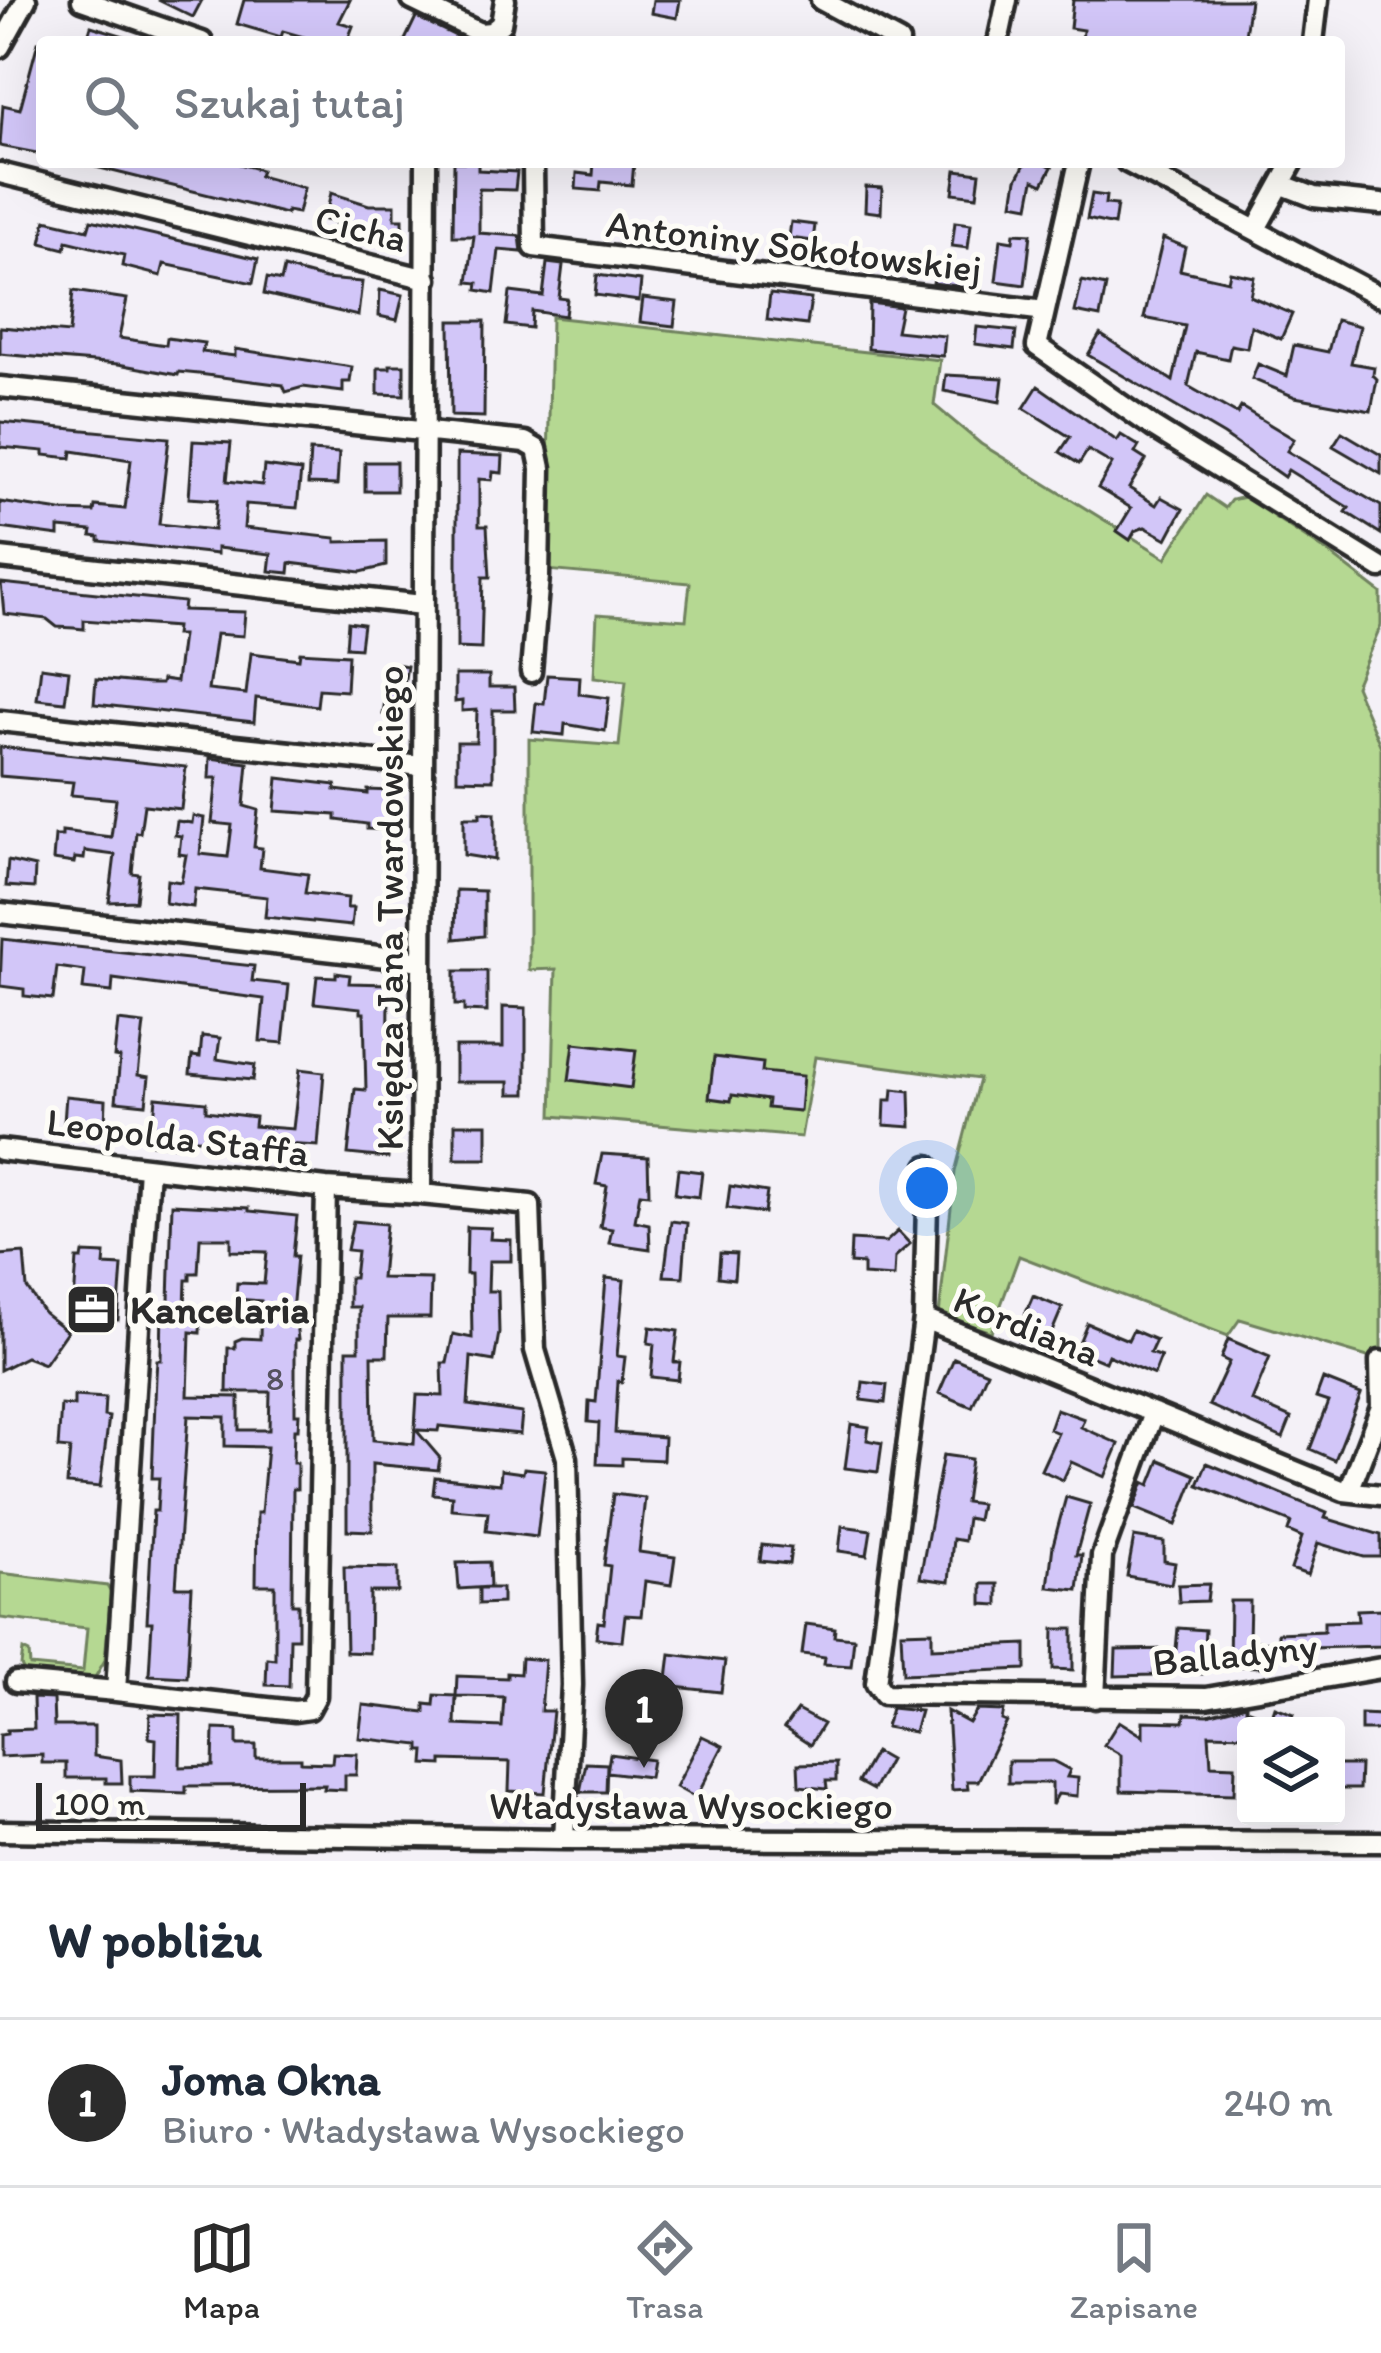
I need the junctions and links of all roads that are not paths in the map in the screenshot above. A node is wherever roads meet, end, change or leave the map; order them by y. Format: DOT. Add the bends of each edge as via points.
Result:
graph roads {
  1 [pos="26,0"];
  2 [pos="82,0"];
  3 [pos="412,0"];
  4 [pos="505,0"];
  5 [pos="821,0"];
  6 [pos="868,0"];
  7 [pos="1007,0"];
  8 [pos="1318,0"];
  9 [pos="860,21"];
  10 [pos="185,36"];
  11 [pos="888,36"];
  12 [pos="999,36"];
  13 [pos="1314,36"];
  14 [pos="0,47"];
  15 [pos="425,168"];
  16 [pos="532,168"];
  17 [pos="1077,168"];
  18 [pos="1138,168"];
  19 [pos="1290,168"];
  20 [pos="0,173"];
  21 [pos="1282,185"];
  22 [pos="1381,204"];
  23 [pos="1256,230"];
  24 [pos="427,279"];
  25 [pos="1381,297"];
  26 [pos="1045,311"];
  27 [pos="0,387"];
  28 [pos="427,435"];
  29 [pos="0,558"];
  30 [pos="1381,568"];
  31 [pos="422,605"];
  32 [pos="531,672"];
  33 [pos="0,721"];
  34 [pos="422,766"];
  35 [pos="0,913"];
  36 [pos="422,961"];
  37 [pos="0,1150"];
  38 [pos="928,1166"];
  39 [pos="149,1168"];
  40 [pos="326,1188"];
  41 [pos="421,1194"];
  42 [pos="924,1319"];
  43 [pos="1380,1360"];
  44 [pos="1154,1413"];
  45 [pos="1349,1491"];
  46 [pos="1381,1495"];
  47 [pos="1381,1668"];
  48 [pos="16,1682"];
  49 [pos="876,1683"];
  50 [pos="116,1691"];
  51 [pos="1095,1698"];
  52 [pos="0,1831"];
  53 [pos="877,1838"];
  54 [pos="564,1839"];
  55 [pos="997,1839"];
  56 [pos="1381,1842"];
  57 [pos="877,1861"];
  58 [pos="997,1861"];
  1 -- 14 [label="street"];
  2 -- 10 [label="street"];
  3 -- 4 [label="street" via="480,33 501,24"];
  5 -- 9 [label="street"];
  6 -- 9 [label="street"];
  7 -- 12 [label="street"];
  8 -- 13 [label="street"];
  9 -- 11 [label="street"];
  15 -- 24 [label="street, Księdza Jana Twardowskiego"];
  16 -- 26 [label="street, Antoniny Sokołowskiej" via="534,247"];
  17 -- 26 [label="street"];
  18 -- 23 [label="street"];
  19 -- 21 [label="street"];
  20 -- 24 [label="street, Cicha"];
  21 -- 22 [label="street"];
  21 -- 23 [label="street"];
  23 -- 25 [label="street"];
  24 -- 28 [label="street, Księdza Jana Twardowskiego"];
  26 -- 30 [label="street" via="1037,346"];
  27 -- 28 [label="street"];
  28 -- 31 [label="street, Księdza Jana Twardowskiego"];
  28 -- 32 [label="street" via="513,438 537,449"];
  29 -- 31 [label="street"];
  31 -- 34 [label="street, Księdza Jana Twardowskiego"];
  33 -- 34 [label="street"];
  34 -- 36 [label="street, Księdza Jana Twardowskiego"];
  35 -- 36 [label="street"];
  36 -- 41 [label="street, Księdza Jana Twardowskiego"];
  37 -- 39 [label="street, Leopolda Staffa"];
  38 -- 42 [label="street"];
  39 -- 40 [label="street, Leopolda Staffa"];
  39 -- 50 [label="street"];
  40 -- 41 [label="street, Leopolda Staffa"];
  40 -- 50 [label="street" via="316,1696 309,1709 295,1711"];
  41 -- 54 [label="street, Księdza Jana Twardowskiego" via="530,1205 535,1350 567,1458 572,1685"];
  42 -- 44 [label="street, Kordiana"];
  42 -- 49 [label="street, Kordiana"];
  43 -- 45 [label="street" via="1381,1407"];
  44 -- 45 [label="street, Kordiana"];
  44 -- 51 [label="street, Balladyny" via="1102,1556"];
  45 -- 46 [label="street, Kordiana"];
  47 -- 51 [label="street, Balladyny" via="1206,1698"];
  48 -- 50 [label="street"];
  49 -- 51 [label="street, Balladyny" via="884,1694"];
  52 -- 54 [label="street, Władysława Wysockiego"];
  53 -- 54 [label="street, Władysława Wysockiego"];
  53 -- 55 [label="street, Władysława Wysockiego"];
  53 -- 57 [label="street"];
  55 -- 56 [label="street, Władysława Wysockiego"];
  55 -- 58 [label="street"];
}
